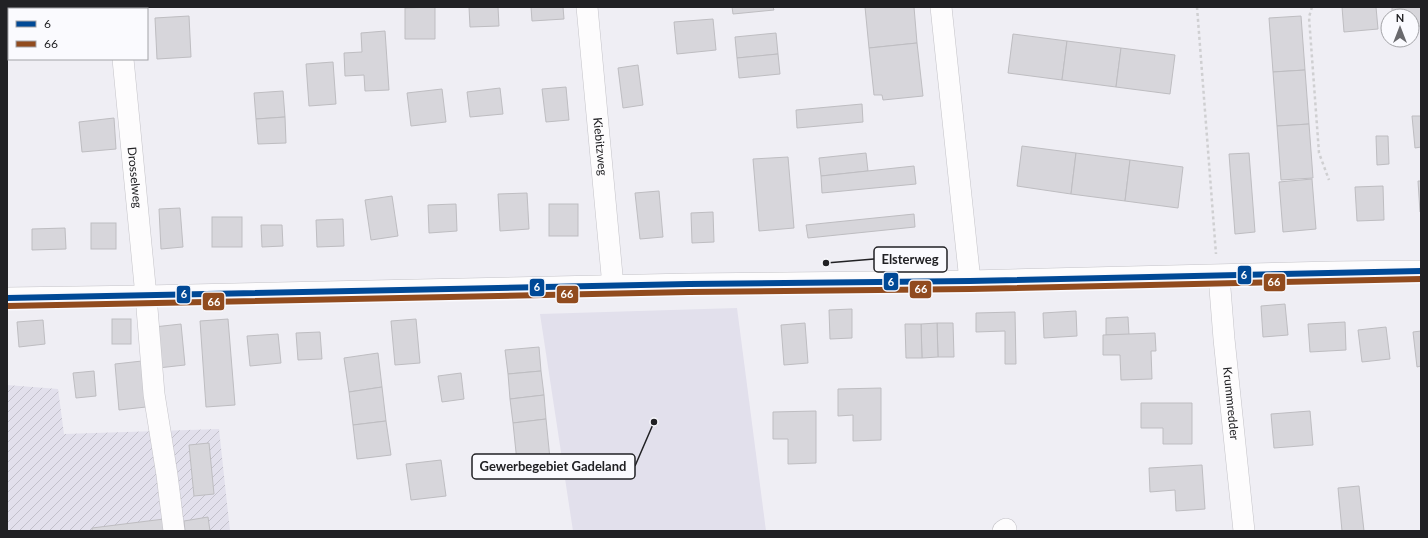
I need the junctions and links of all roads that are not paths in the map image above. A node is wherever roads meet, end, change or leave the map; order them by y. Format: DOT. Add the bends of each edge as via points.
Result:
graph roads {
  1 [pos="587,7"];
  2 [pos="941,7"];
  3 [pos="123,60"];
  4 [pos="1421,271"];
  5 [pos="1219,276"];
  6 [pos="970,281"];
  7 [pos="613,286"];
  8 [pos="146,296"];
  9 [pos="7,298"];
  10 [pos="174,531"];
  11 [pos="1244,531"];
  1 -- 7 [label="street, Kiebitzweg"];
  2 -- 6 [label="street"];
  3 -- 8 [label="street, Drosselweg"];
  4 -- 5 [label="street"];
  5 -- 6 [label="street"];
  5 -- 11 [label="street, Krummredder"];
  6 -- 7 [label="street"];
  7 -- 8 [label="street"];
  8 -- 9 [label="street"];
  8 -- 10 [label="street, Drosselweg" via="154,394"];
}
